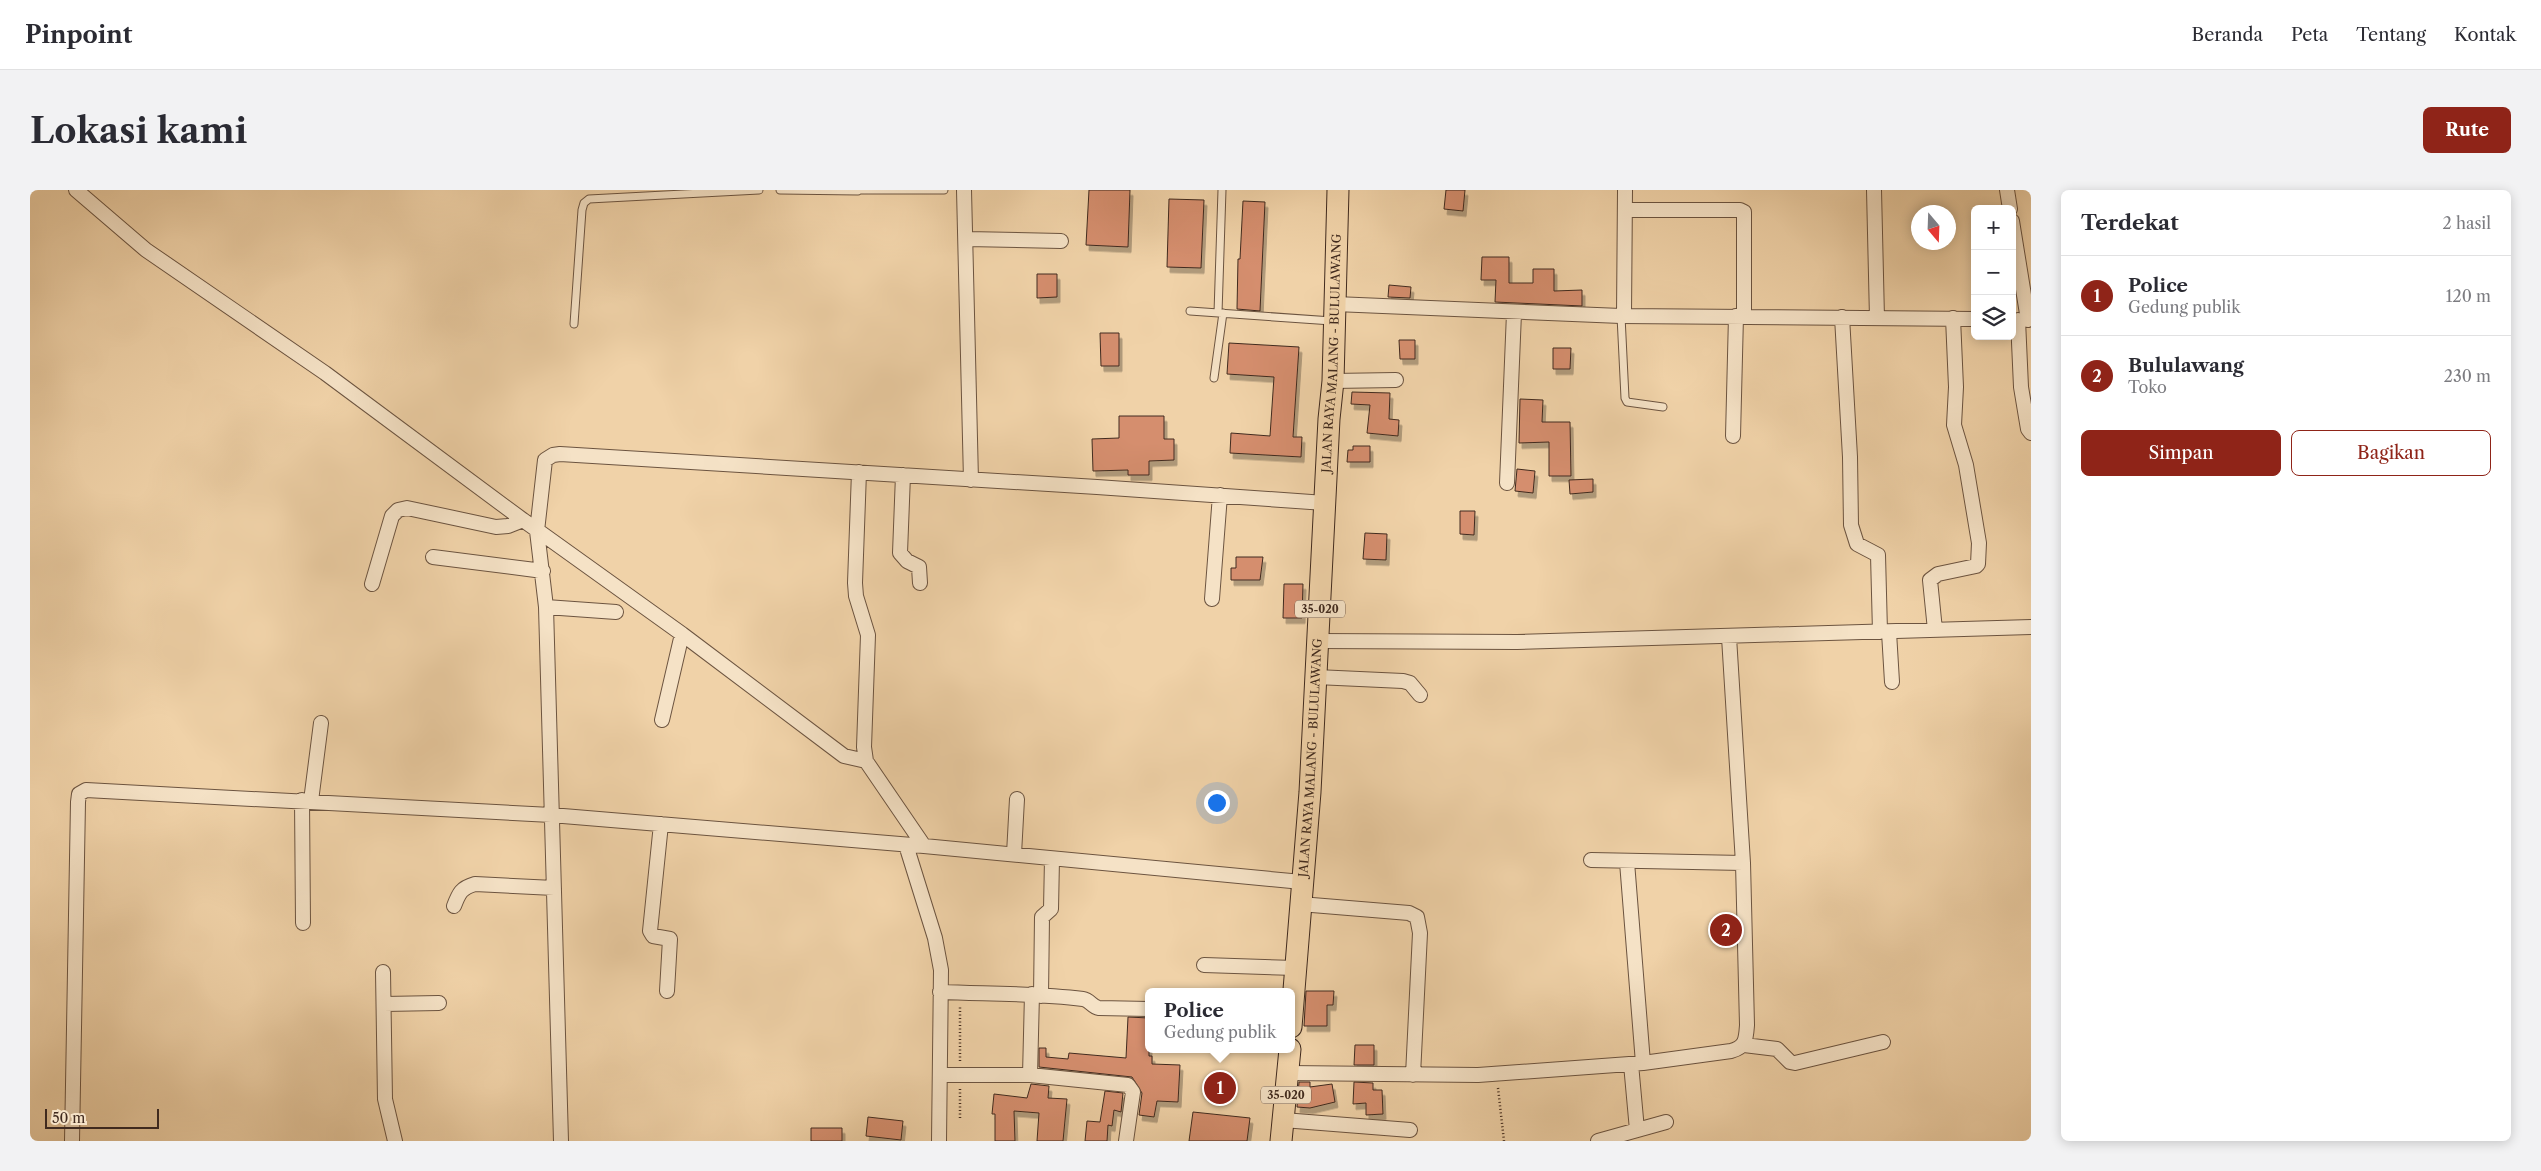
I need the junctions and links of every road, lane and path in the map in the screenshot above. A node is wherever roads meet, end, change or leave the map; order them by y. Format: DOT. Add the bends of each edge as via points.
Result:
graph roads {
  1 [pos="76,190"];
  2 [pos="759,190"];
  3 [pos="780,190"];
  4 [pos="944,190"];
  5 [pos="964,190"];
  6 [pos="1222,190"];
  7 [pos="1338,190"];
  8 [pos="1625,190"];
  9 [pos="1874,190"];
  10 [pos="2007,190"];
  11 [pos="858,191"];
  12 [pos="2009,205"];
  13 [pos="1625,210"];
  14 [pos="966,239"];
  15 [pos="1061,241"];
  16 [pos="2015,250"];
  17 [pos="1190,311"];
  18 [pos="1334,312"];
  19 [pos="1514,312"];
  20 [pos="1220,313"];
  21 [pos="1622,315"];
  22 [pos="1740,316"];
  23 [pos="1842,317"];
  24 [pos="1877,318"];
  25 [pos="1953,318"];
  26 [pos="1971,319"];
  27 [pos="2022,320"];
  28 [pos="574,324"];
  29 [pos="1214,378"];
  30 [pos="1396,380"];
  31 [pos="1333,381"];
  32 [pos="1663,407"];
  33 [pos="2031,433"];
  34 [pos="1733,436"];
  35 [pos="859,472"];
  36 [pos="903,475"];
  37 [pos="971,480"];
  38 [pos="1507,483"];
  39 [pos="1220,496"];
  40 [pos="1325,503"];
  41 [pos="523,520"];
  42 [pos="537,532"];
  43 [pos="432,557"];
  44 [pos="543,571"];
  45 [pos="920,583"];
  46 [pos="372,584"];
  47 [pos="1212,599"];
  48 [pos="546,606"];
  49 [pos="616,612"];
  50 [pos="2031,626"];
  51 [pos="1935,630"];
  52 [pos="1885,632"];
  53 [pos="682,634"];
  54 [pos="1729,637"];
  55 [pos="1318,641"];
  56 [pos="1316,677"];
  57 [pos="1892,682"];
  58 [pos="1420,696"];
  59 [pos="662,720"];
  60 [pos="321,723"];
  61 [pos="866,761"];
  62 [pos="1017,799"];
  63 [pos="307,801"];
  64 [pos="551,815"];
  65 [pos="661,824"];
  66 [pos="906,845"];
  67 [pos="924,846"];
  68 [pos="1014,854"];
  69 [pos="1052,859"];
  70 [pos="1591,860"];
  71 [pos="1627,862"];
  72 [pos="1743,863"];
  73 [pos="1302,882"];
  74 [pos="554,888"];
  75 [pos="1300,904"];
  76 [pos="454,906"];
  77 [pos="302,923"];
  78 [pos="1204,965"];
  79 [pos="1295,968"];
  80 [pos="383,972"];
  81 [pos="1294,988"];
  82 [pos="667,991"];
  83 [pos="940,992"];
  84 [pos="960,993"];
  85 [pos="1037,995"];
  86 [pos="439,1003"];
  87 [pos="384,1004"];
  88 [pos="1145,1009"];
  89 [pos="1883,1042"];
  90 [pos="1744,1045"];
  91 [pos="1290,1053"];
  92 [pos="1637,1064"];
  93 [pos="1288,1073"];
  94 [pos="1497,1074"];
  95 [pos="960,1075"];
  96 [pos="1030,1075"];
  97 [pos="1413,1075"];
  98 [pos="940,1076"];
  99 [pos="960,1118"];
  100 [pos="1666,1122"];
  101 [pos="1410,1130"];
  102 [pos="1638,1130"];
  103 [pos="1282,1131"];
  104 [pos="72,1141"];
  105 [pos="395,1141"];
  106 [pos="561,1141"];
  107 [pos="939,1141"];
  108 [pos="1126,1141"];
  109 [pos="1504,1141"];
  110 [pos="1598,1141"];
  1 -- 41 [label="street" via="146,250 325,373"];
  2 -- 28 [label="lane" via="589,200 584,203"];
  3 -- 11 [label="lane"];
  4 -- 11 [label="lane"];
  5 -- 14 [label="street"];
  6 -- 20 [label="lane"];
  7 -- 18 [label="main road, JALAN RAYA MALANG - BULULAWANG / 35-020"];
  8 -- 13 [label="street"];
  9 -- 24 [label="street"];
  10 -- 12 [label="street"];
  13 -- 21 [label="street"];
  13 -- 22 [label="street" via="1744,212"];
  14 -- 15 [label="street"];
  14 -- 37 [label="street"];
  16 -- 27 [label="street"];
  17 -- 20 [label="lane"];
  18 -- 19 [label="street"];
  18 -- 20 [label="lane"];
  18 -- 31 [label="main road, JALAN RAYA MALANG - BULULAWANG / 35-020"];
  19 -- 21 [label="street"];
  19 -- 38 [label="street"];
  20 -- 29 [label="lane"];
  21 -- 22 [label="street"];
  21 -- 32 [label="lane" via="1625,398 1627,402"];
  22 -- 23 [label="street"];
  22 -- 34 [label="street"];
  23 -- 24 [label="street"];
  23 -- 52 [label="street" via="1851,524 1857,544 1876,552 1879,558"];
  24 -- 25 [label="street"];
  25 -- 26 [label="street"];
  25 -- 51 [label="street" via="1954,425 1966,465 1979,555 1974,568 1938,574 1930,580"];
  27 -- 33 [label="street" via="2021,387"];
  30 -- 31 [label="street"];
  31 -- 40 [label="main road, JALAN RAYA MALANG - BULULAWANG / 35-020"];
  35 -- 36 [label="street"];
  35 -- 42 [label="street" via="552,455 545,460"];
  35 -- 61 [label="street" via="855,583 868,635"];
  36 -- 37 [label="street"];
  36 -- 45 [label="street" via="900,553 919,567"];
  37 -- 39 [label="street"];
  39 -- 40 [label="street"];
  39 -- 47 [label="street"];
  40 -- 55 [label="main road, JALAN RAYA MALANG - BULULAWANG / 35-020"];
  41 -- 42 [label="street"];
  41 -- 46 [label="street" via="496,527 407,508 398,510 392,516"];
  42 -- 44 [label="street"];
  42 -- 53 [label="street"];
  43 -- 44 [label="street"];
  44 -- 48 [label="street"];
  48 -- 49 [label="street"];
  48 -- 64 [label="street"];
  50 -- 51 [label="street"];
  51 -- 52 [label="street"];
  52 -- 54 [label="street"];
  52 -- 57 [label="street"];
  53 -- 59 [label="street"];
  53 -- 61 [label="street" via="844,756"];
  54 -- 55 [label="street" via="1517,642"];
  54 -- 72 [label="street"];
  55 -- 56 [label="main road, JALAN RAYA MALANG - BULULAWANG / 35-020"];
  56 -- 58 [label="street" via="1403,681 1416,688"];
  56 -- 73 [label="main road, JALAN RAYA MALANG - BULULAWANG / 35-020"];
  60 -- 63 [label="street"];
  61 -- 67 [label="street"];
  62 -- 68 [label="street"];
  63 -- 64 [label="street"];
  63 -- 77 [label="street"];
  63 -- 104 [label="street" via="96,789 79,794"];
  64 -- 65 [label="street"];
  64 -- 74 [label="street"];
  65 -- 66 [label="street"];
  65 -- 82 [label="street" via="650,931 653,936 670,939"];
  66 -- 67 [label="street"];
  66 -- 83 [label="street" via="935,938 941,970"];
  67 -- 68 [label="street"];
  68 -- 69 [label="street"];
  69 -- 73 [label="street"];
  69 -- 85 [label="street" via="1051,909 1042,917"];
  70 -- 71 [label="street"];
  71 -- 72 [label="street"];
  71 -- 92 [label="street"];
  72 -- 90 [label="street" via="1747,1025"];
  73 -- 75 [label="main road, JALAN RAYA MALANG - BULULAWANG / 35-020"];
  74 -- 76 [label="street" via="475,884 460,892"];
  74 -- 106 [label="street"];
  75 -- 79 [label="main road, JALAN RAYA MALANG - BULULAWANG / 35-020"];
  75 -- 97 [label="street" via="1409,913 1417,917 1420,933"];
  78 -- 79 [label="street"];
  79 -- 81 [label="main road, JALAN RAYA MALANG - BULULAWANG / 35-020"];
  80 -- 87 [label="street"];
  83 -- 84 [label="street"];
  83 -- 98 [label="street"];
  84 -- 85 [label="street"];
  84 -- 95 [label="path"];
  85 -- 88 [label="street" via="1086,999 1098,1008"];
  85 -- 96 [label="street"];
  86 -- 87 [label="street"];
  87 -- 105 [label="street" via="385,1099"];
  89 -- 90 [label="street" via="1795,1062 1790,1062 1777,1049"];
  90 -- 92 [label="street" via="1731,1051"];
  91 -- 93 [label="main road, 35-020"];
  92 -- 94 [label="street"];
  92 -- 102 [label="street"];
  93 -- 97 [label="street"];
  93 -- 103 [label="main road, 35-020"];
  94 -- 97 [label="street"];
  94 -- 109 [label="path"];
  95 -- 96 [label="street"];
  95 -- 98 [label="street"];
  95 -- 99 [label="path"];
  96 -- 108 [label="street" via="1131,1086"];
  98 -- 107 [label="street"];
  100 -- 102 [label="street"];
  101 -- 103 [label="street"];
  102 -- 110 [label="street"];
}
